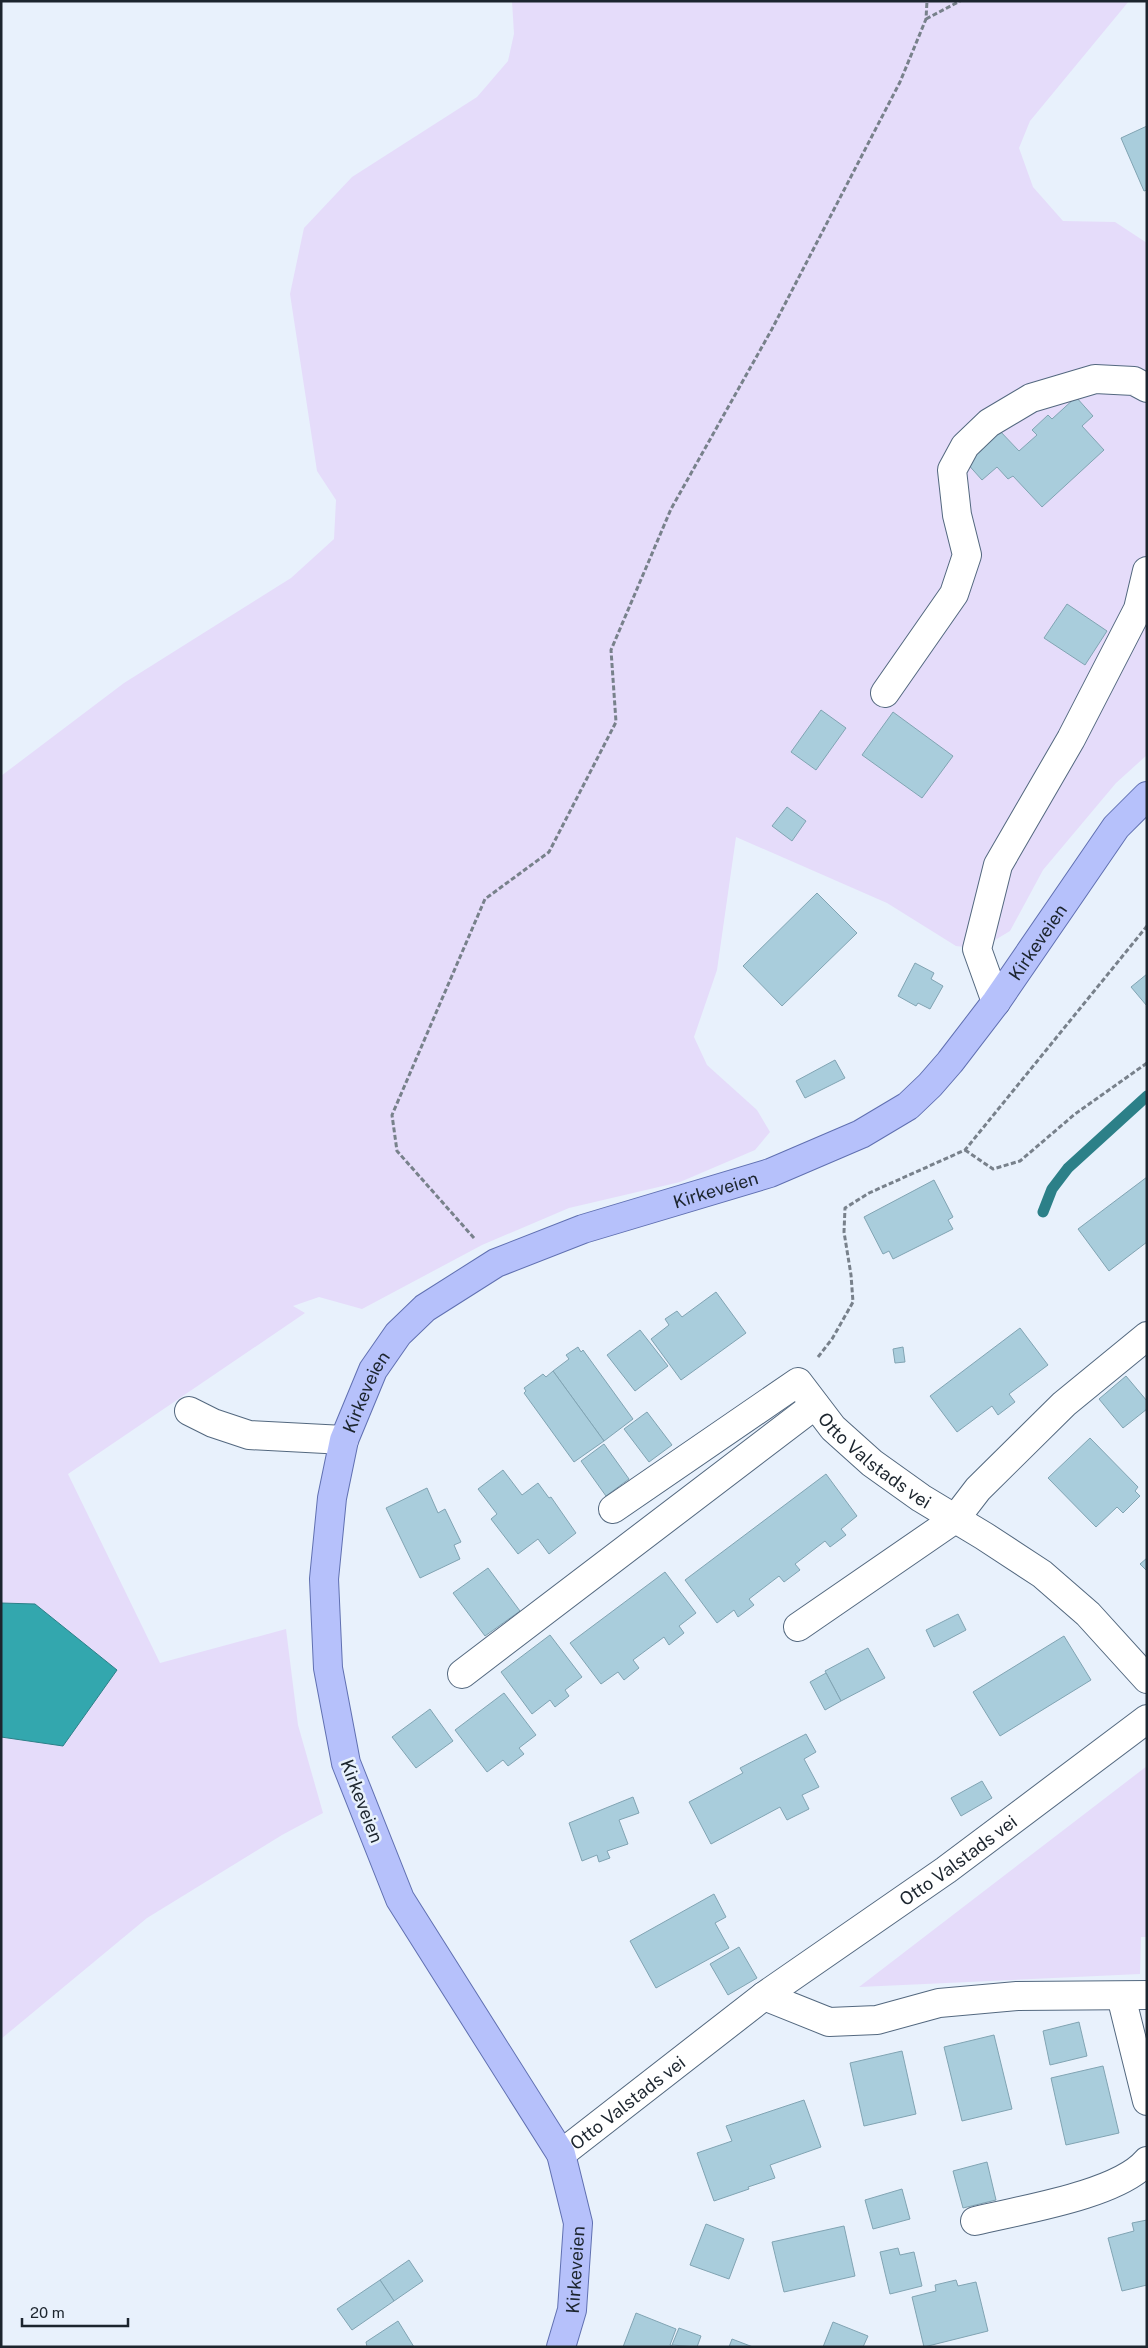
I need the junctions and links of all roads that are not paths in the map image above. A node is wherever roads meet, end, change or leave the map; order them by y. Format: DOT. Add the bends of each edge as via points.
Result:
graph roads {
  1 [pos="1147,388"];
  2 [pos="1147,571"];
  3 [pos="885,693"];
  4 [pos="1147,796"];
  5 [pos="996,1002"];
  6 [pos="1147,1336"];
  7 [pos="815,1405"];
  8 [pos="190,1411"];
  9 [pos="344,1440"];
  10 [pos="612,1509"];
  11 [pos="955,1518"];
  12 [pos="798,1627"];
  13 [pos="462,1674"];
  14 [pos="1147,1679"];
  15 [pos="1147,1719"];
  16 [pos="764,1996"];
  17 [pos="1134,1996"];
  18 [pos="1147,2101"];
  19 [pos="561,2154"];
  20 [pos="1147,2162"];
  21 [pos="976,2221"];
  22 [pos="561,2347"];
  1 -- 3 [label="street" via="1134,381 1095,379 1031,398 989,423 965,446 952,470 957,515 967,555 954,594"];
  2 -- 5 [label="street" via="1138,609 1071,740 998,866 977,949"];
  4 -- 5 [label="main road, Kirkeveien" via="1116,827 1090,862"];
  5 -- 9 [label="main road, Kirkeveien" via="930,1085 885,1122 770,1173 583,1229 496,1263 425,1308 398,1334 373,1370"];
  6 -- 11 [label="street" via="1064,1404 978,1489"];
  7 -- 10 [label="street, Otto Valstads vei" via="798,1382"];
  7 -- 11 [label="street, Otto Valstads vei" via="832,1428 872,1463"];
  7 -- 13 [label="street"];
  8 -- 9 [label="street" via="249,1435"];
  9 -- 19 [label="main road, Kirkeveien" via="332,1498 324,1579 328,1668 346,1763 400,1900"];
  11 -- 12 [label="street"];
  11 -- 14 [label="street, Otto Valstads vei" via="1042,1574 1088,1614"];
  15 -- 16 [label="street, Otto Valstads vei" via="946,1870"];
  16 -- 17 [label="street" via="829,2022 877,2020 939,2004 1017,1996"];
  16 -- 19 [label="street, Otto Valstads vei"];
  17 -- 18 [label="street"];
  19 -- 22 [label="main road, Kirkeveien" via="578,2223 572,2310"];
  20 -- 21 [label="street" via="1139,2170 1102,2190"];
}
